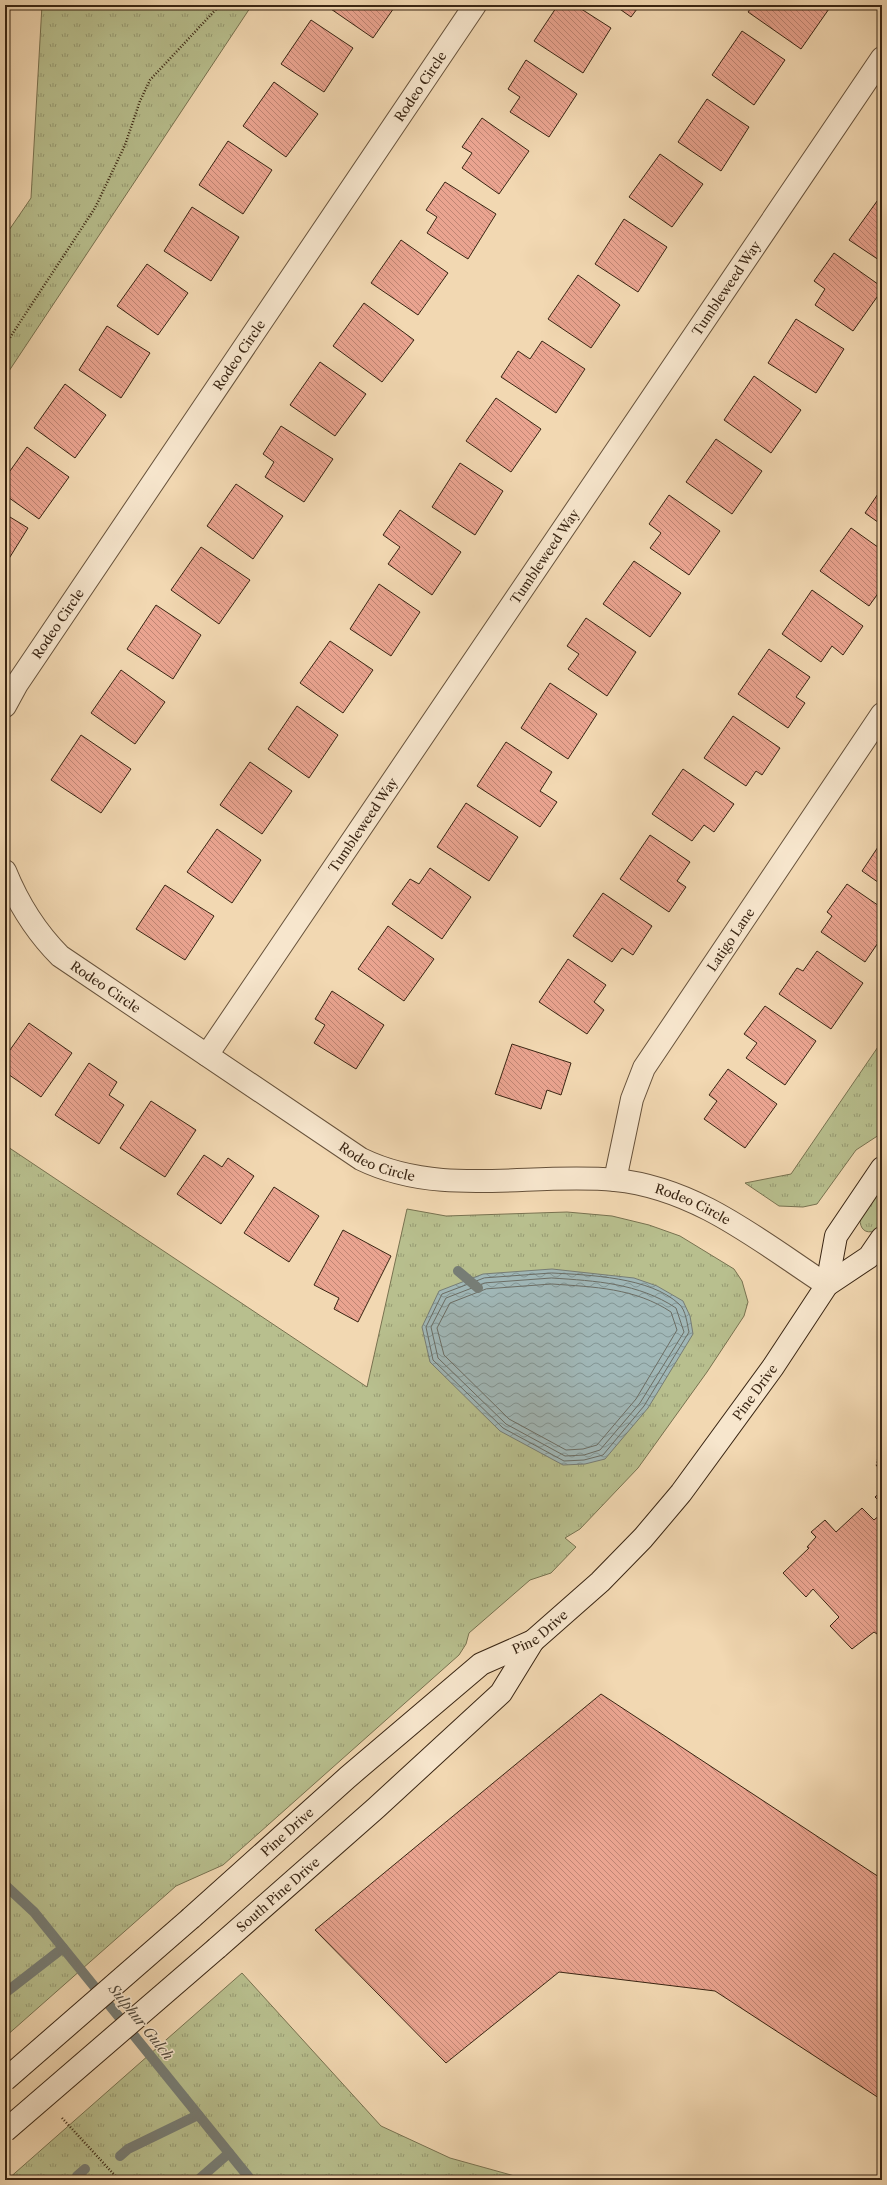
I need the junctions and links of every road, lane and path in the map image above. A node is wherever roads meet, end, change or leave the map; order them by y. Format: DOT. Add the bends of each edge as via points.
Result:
graph roads {
  1 [pos="220,5"];
  2 [pos="475,5"];
  3 [pos="882,58"];
  4 [pos="5,345"];
  5 [pos="5,706"];
  6 [pos="882,714"];
  7 [pos="5,871"];
  8 [pos="207,1055"];
  9 [pos="882,1168"];
  10 [pos="615,1180"];
  11 [pos="882,1238"];
  12 [pos="827,1286"];
  13 [pos="882,1451"];
  14 [pos="882,1470"];
  15 [pos="532,1641"];
  16 [pos="5,2080"];
  17 [pos="5,2131"];
  1 -- 4 [label="path" via="150,80 125,145 95,208"];
  2 -- 5 [label="street, Rodeo Circle" via="21,677"];
  3 -- 8 [label="street, Tumbleweed Way"];
  6 -- 10 [label="street, Latigo Lane" via="644,1068 632,1099"];
  7 -- 8 [label="street, Rodeo Circle" via="25,912 60,956"];
  8 -- 10 [label="street, Rodeo Circle" via="344,1149 388,1171 444,1181"];
  9 -- 12 [label="street, Pine Drive" via="836,1236"];
  10 -- 12 [label="street, Rodeo Circle" via="668,1191 691,1200 720,1215"];
  11 -- 12 [label="street, Pine Drive" via="869,1257"];
  12 -- 15 [label="street, Pine Drive" via="728,1430 665,1513 600,1582"];
  13 -- 14 [label="path" via="877,1465"];
  15 -- 16 [label="street, Pine Drive, bridge" via="481,1664 348,1777"];
  15 -- 17 [label="street, South Pine Drive, bridge" via="501,1693 376,1808"];
}
